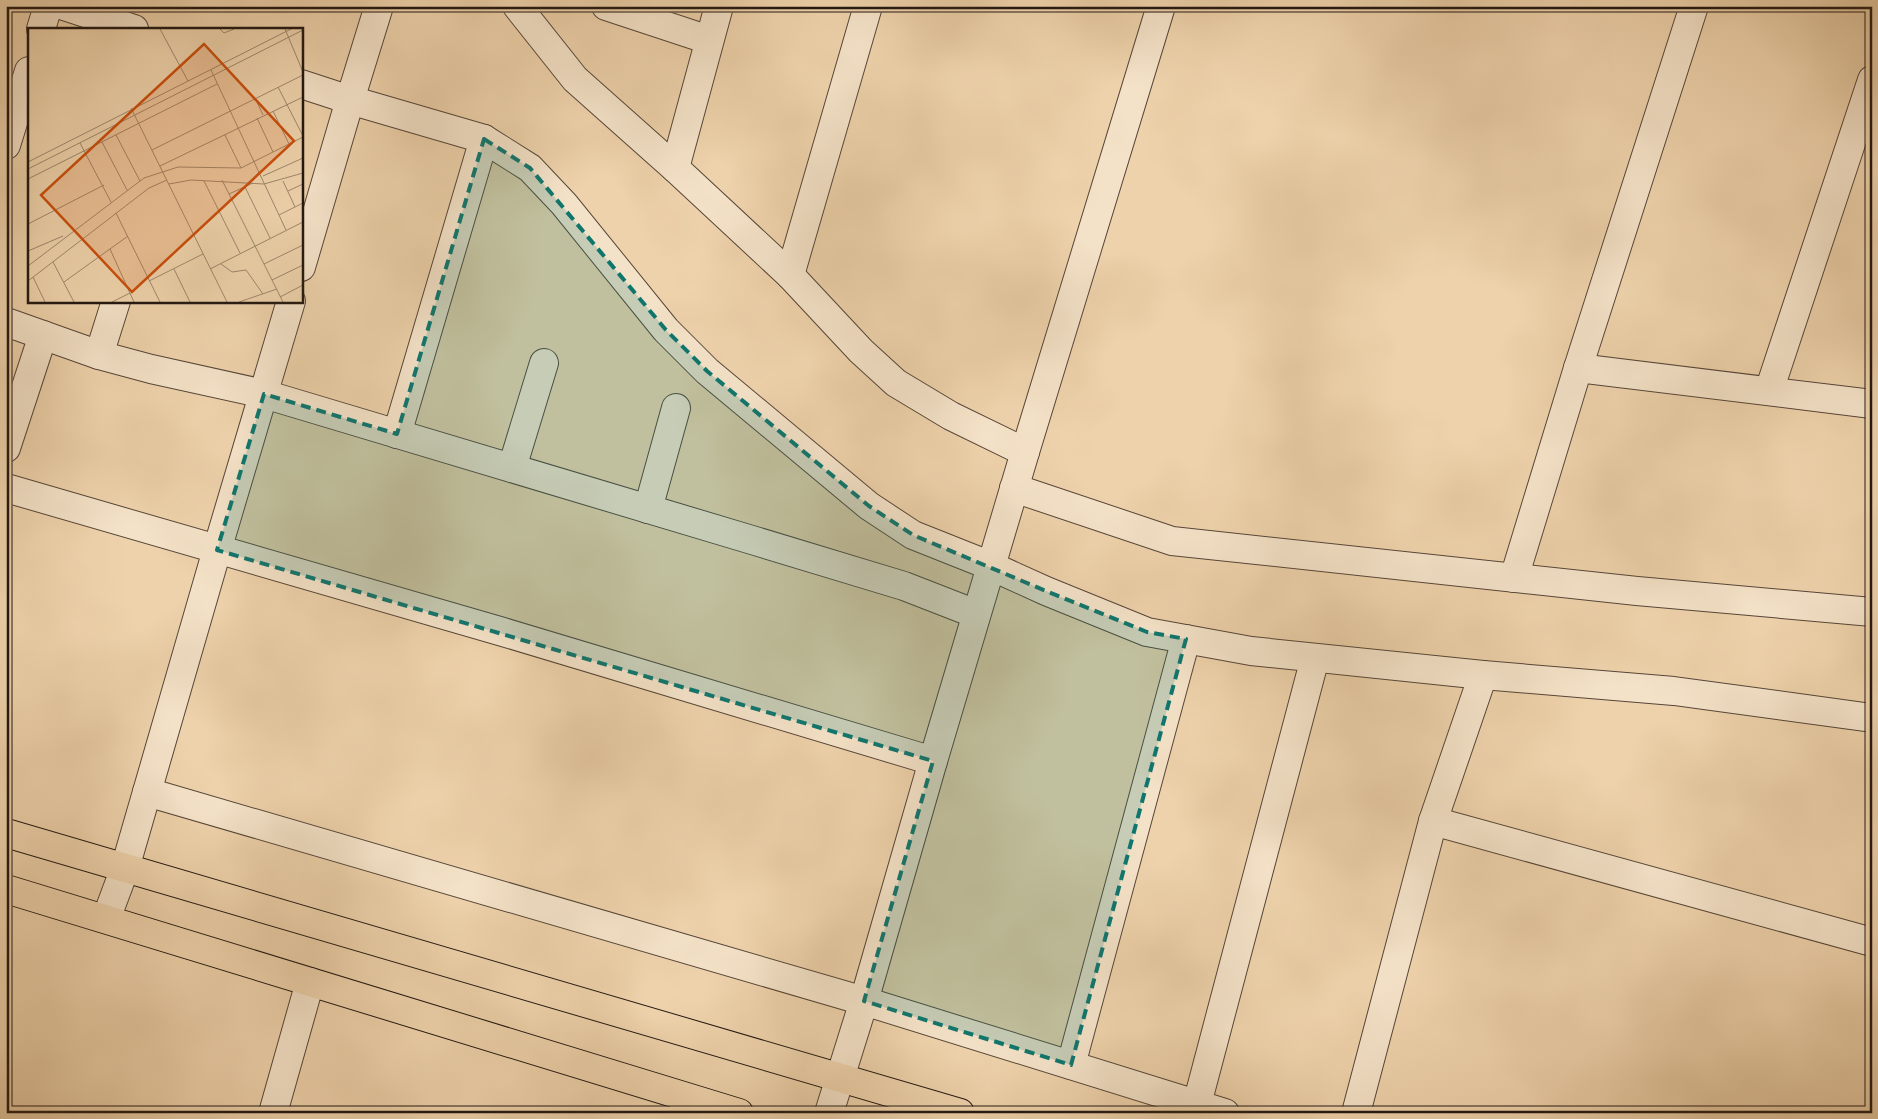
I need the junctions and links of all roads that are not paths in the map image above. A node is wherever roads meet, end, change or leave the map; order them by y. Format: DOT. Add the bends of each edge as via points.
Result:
graph roads {
  1 [pos="48,6"];
  2 [pos="64,6"];
  3 [pos="380,6"];
  4 [pos="517,6"];
  5 [pos="606,6"];
  6 [pos="719,6"];
  7 [pos="868,6"];
  8 [pos="1161,6"];
  9 [pos="1694,6"];
  10 [pos="42,28"];
  11 [pos="131,28"];
  12 [pos="709,40"];
  13 [pos="28,74"];
  14 [pos="1872,80"];
  15 [pos="302,84"];
  16 [pos="350,100"];
  17 [pos="484,139"];
  18 [pos="6,145"];
  19 [pos="675,168"];
  20 [pos="302,264"];
  21 [pos="790,274"];
  22 [pos="116,302"];
  23 [pos="291,302"];
  24 [pos="6,322"];
  25 [pos="43,335"];
  26 [pos="98,356"];
  27 [pos="544,363"];
  28 [pos="1578,368"];
  29 [pos="1769,391"];
  30 [pos="264,394"];
  31 [pos="1872,404"];
  32 [pos="676,408"];
  33 [pos="397,434"];
  34 [pos="6,448"];
  35 [pos="1025,452"];
  36 [pos="512,468"];
  37 [pos="6,488"];
  38 [pos="1014,488"];
  39 [pos="648,509"];
  40 [pos="217,550"];
  41 [pos="991,566"];
  42 [pos="1514,578"];
  43 [pos="1872,612"];
  44 [pos="976,614"];
  45 [pos="1186,639"];
  46 [pos="1315,658"];
  47 [pos="1483,675"];
  48 [pos="1872,718"];
  49 [pos="932,761"];
  50 [pos="147,792"];
  51 [pos="1433,821"];
  52 [pos="6,833"];
  53 [pos="125,868"];
  54 [pos="6,889"];
  55 [pos="106,919"];
  56 [pos="1872,942"];
  57 [pos="310,982"];
  58 [pos="864,1002"];
  59 [pos="1071,1065"];
  60 [pos="839,1077"];
  61 [pos="1197,1104"];
  62 [pos="273,1113"];
  63 [pos="739,1113"];
  64 [pos="829,1113"];
  65 [pos="960,1113"];
  66 [pos="1225,1113"];
  67 [pos="1356,1113"];
  1 -- 10 [label="street"];
  2 -- 11 [label="street"];
  3 -- 16 [label="street"];
  4 -- 19 [label="street" via="575,79"];
  5 -- 12 [label="street"];
  6 -- 12 [label="street"];
  7 -- 21 [label="street"];
  8 -- 35 [label="street"];
  9 -- 28 [label="street"];
  12 -- 19 [label="street"];
  13 -- 18 [label="street"];
  14 -- 29 [label="street"];
  15 -- 16 [label="street"];
  16 -- 17 [label="street"];
  16 -- 20 [label="street"];
  17 -- 33 [label="street"];
  17 -- 41 [label="street" via="530,168 564,204 666,330 706,371 869,506 912,535"];
  19 -- 21 [label="street"];
  21 -- 35 [label="street" via="861,351 896,383 950,416"];
  22 -- 26 [label="street"];
  23 -- 30 [label="street"];
  24 -- 25 [label="street"];
  25 -- 26 [label="street"];
  25 -- 34 [label="street"];
  26 -- 30 [label="street"];
  27 -- 36 [label="street"];
  28 -- 29 [label="street"];
  28 -- 42 [label="street"];
  29 -- 31 [label="street"];
  30 -- 33 [label="street"];
  30 -- 40 [label="street"];
  32 -- 39 [label="street"];
  33 -- 36 [label="street"];
  35 -- 38 [label="street"];
  36 -- 39 [label="street"];
  37 -- 40 [label="street"];
  38 -- 41 [label="street"];
  38 -- 42 [label="street" via="1172,541"];
  39 -- 44 [label="street" via="904,586"];
  40 -- 49 [label="street"];
  40 -- 50 [label="street"];
  41 -- 44 [label="street"];
  41 -- 45 [label="street" via="1147,632"];
  42 -- 43 [label="street"];
  44 -- 49 [label="street"];
  45 -- 46 [label="street"];
  45 -- 59 [label="street"];
  46 -- 47 [label="street"];
  46 -- 61 [label="street"];
  47 -- 48 [label="street" via="1674,691"];
  47 -- 51 [label="street"];
  49 -- 58 [label="street"];
  50 -- 53 [label="street"];
  50 -- 58 [label="street"];
  51 -- 56 [label="street"];
  51 -- 67 [label="street"];
  52 -- 53 [label="main road"];
  53 -- 55 [label="street"];
  53 -- 60 [label="main road"];
  54 -- 55 [label="main road"];
  55 -- 57 [label="main road"];
  57 -- 62 [label="street"];
  57 -- 63 [label="main road"];
  58 -- 59 [label="street"];
  58 -- 60 [label="street"];
  59 -- 61 [label="street"];
  60 -- 64 [label="street"];
  60 -- 65 [label="main road"];
  61 -- 66 [label="street"];
}
